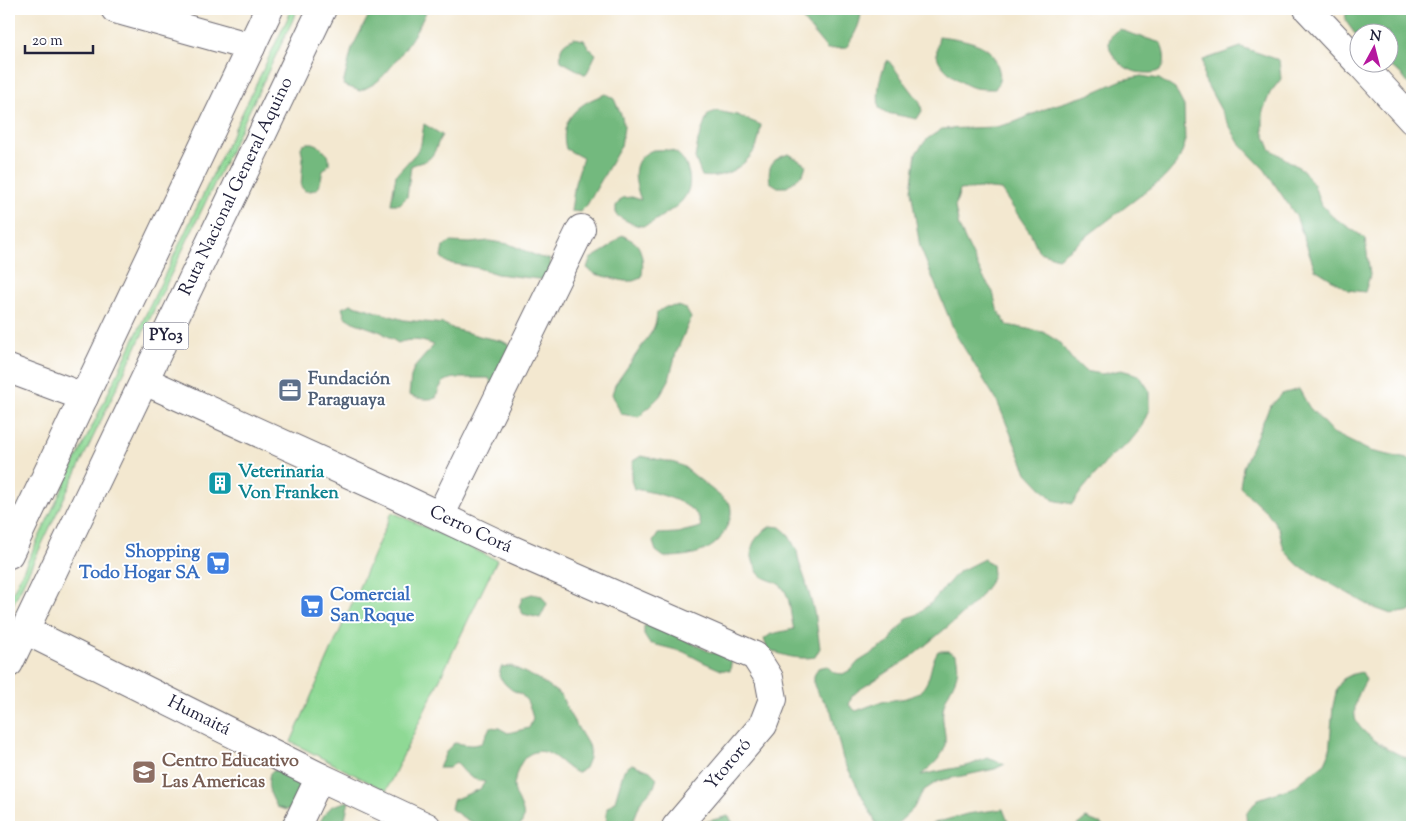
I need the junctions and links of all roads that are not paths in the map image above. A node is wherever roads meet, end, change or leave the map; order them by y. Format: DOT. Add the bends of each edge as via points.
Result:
graph roads {
  1 [pos="115,9"];
  2 [pos="270,9"];
  3 [pos="322,9"];
  4 [pos="1308,9"];
  5 [pos="251,47"];
  6 [pos="1348,51"];
  7 [pos="1368,72"];
  8 [pos="1412,120"];
  9 [pos="581,229"];
  10 [pos="9,369"];
  11 [pos="145,381"];
  12 [pos="84,397"];
  13 [pos="440,516"];
  14 [pos="9,554"];
  15 [pos="25,630"];
  16 [pos="9,663"];
  17 [pos="773,699"];
  18 [pos="320,777"];
  19 [pos="296,827"];
  20 [pos="427,827"];
  21 [pos="676,827"];
  1 -- 5 [label="main road"];
  2 -- 5 [label="main road, PY03"];
  3 -- 11 [label="main road, Ruta Nacional General Aquino / PY03"];
  4 -- 6 [label="main road"];
  5 -- 12 [label="main road, PY03"];
  7 -- 8 [label="main road"];
  9 -- 13 [label="main road"];
  10 -- 12 [label="main road"];
  11 -- 13 [label="main road, Cerro Corá"];
  11 -- 15 [label="main road, Ruta Nacional General Aquino / PY03"];
  12 -- 14 [label="main road, PY03"];
  13 -- 17 [label="main road, Cerro Corá" via="754,656 769,678"];
  15 -- 16 [label="main road, Ruta Nacional General Aquino / PY03"];
  15 -- 18 [label="main road, Humaitá"];
  17 -- 21 [label="main road, Ytororó" via="763,724"];
  18 -- 19 [label="main road"];
  18 -- 20 [label="main road, Humaitá"];
}
